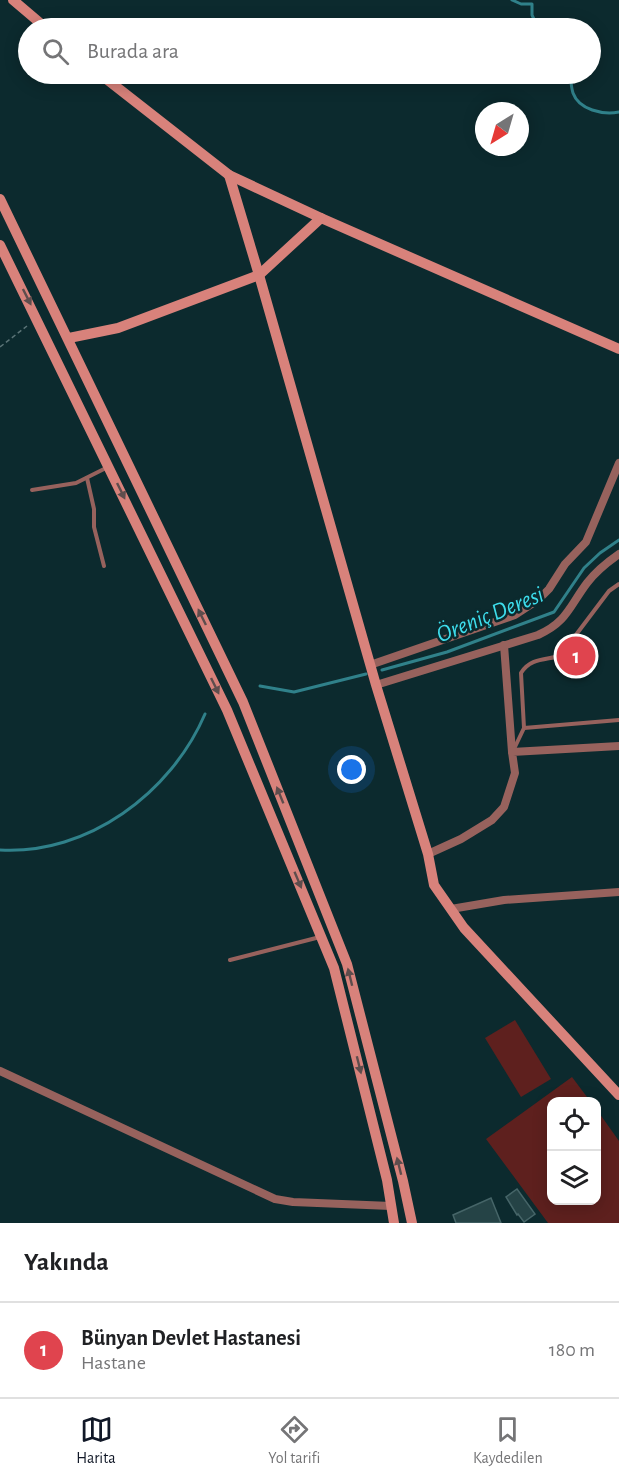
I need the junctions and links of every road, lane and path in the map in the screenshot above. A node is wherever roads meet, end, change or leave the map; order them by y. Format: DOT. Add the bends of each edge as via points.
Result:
graph roads {
  1 [pos="13,0"];
  2 [pos="34,18"];
  3 [pos="112,84"];
  4 [pos="228,175"];
  5 [pos="0,199"];
  6 [pos="321,218"];
  7 [pos="0,245"];
  8 [pos="259,276"];
  9 [pos="38,318"];
  10 [pos="69,338"];
  11 [pos="0,346"];
  12 [pos="619,349"];
  13 [pos="619,463"];
  14 [pos="109,466"];
  15 [pos="87,478"];
  16 [pos="32,489"];
  17 [pos="619,554"];
  18 [pos="104,566"];
  19 [pos="619,584"];
  20 [pos="504,645"];
  21 [pos="370,665"];
  22 [pos="375,685"];
  23 [pos="619,720"];
  24 [pos="524,729"];
  25 [pos="619,746"];
  26 [pos="512,752"];
  27 [pos="428,854"];
  28 [pos="619,892"];
  29 [pos="451,909"];
  30 [pos="321,937"];
  31 [pos="230,960"];
  32 [pos="0,1071"];
  33 [pos="619,1095"];
  34 [pos="391,1206"];
  35 [pos="394,1223"];
  36 [pos="412,1223"];
  1 -- 2 [label="main road"];
  3 -- 4 [label="main road"];
  4 -- 6 [label="main road"];
  4 -- 8 [label="main road"];
  5 -- 10 [label="main road"];
  6 -- 8 [label="main road"];
  6 -- 12 [label="main road"];
  7 -- 9 [label="main road, one-way"];
  8 -- 10 [label="main road" via="118,328"];
  8 -- 21 [label="main road"];
  9 -- 11 [label="path"];
  9 -- 14 [label="main road"];
  36 -- 10 [label="main road, one-way" via="347,964 243,702"];
  13 -- 21 [label="street" via="586,542 538,600 515,615"];
  14 -- 15 [label="lane"];
  14 -- 30 [label="main road, one-way" via="227,710"];
  15 -- 16 [label="lane"];
  15 -- 18 [label="lane"];
  17 -- 20 [label="street" via="592,577 554,628"];
  19 -- 24 [label="lane" via="609,591 560,656 534,661 521,673"];
  20 -- 22 [label="street"];
  20 -- 26 [label="street"];
  21 -- 22 [label="main road"];
  22 -- 27 [label="main road"];
  23 -- 24 [label="lane"];
  24 -- 26 [label="lane"];
  25 -- 26 [label="street"];
  26 -- 27 [label="street" via="515,773 504,807 492,820"];
  27 -- 29 [label="main road" via="434,885"];
  28 -- 29 [label="street" via="504,900"];
  29 -- 33 [label="main road" via="464,928"];
  30 -- 31 [label="lane"];
  30 -- 34 [label="main road, one-way" via="334,968"];
  32 -- 34 [label="street" via="275,1199"];
  34 -- 35 [label="main road"];
}
